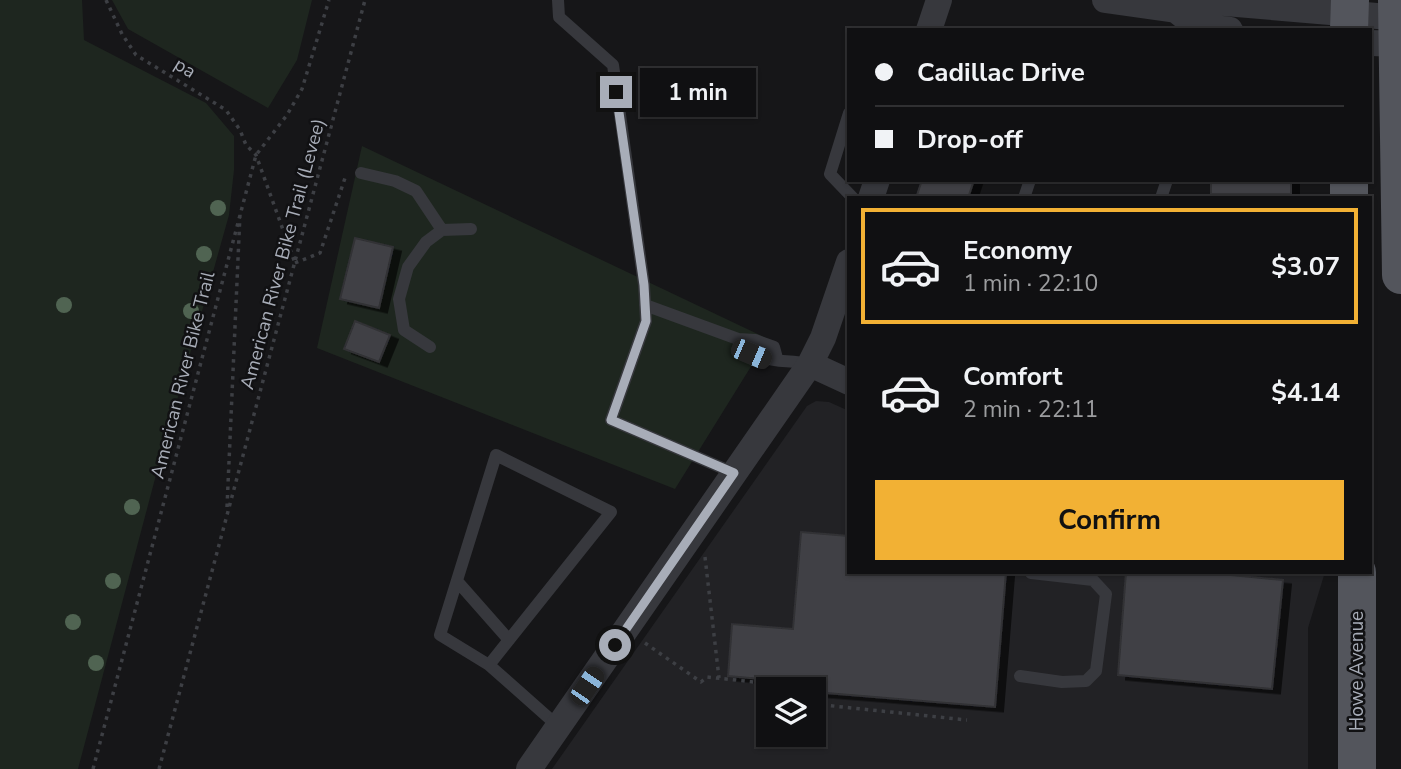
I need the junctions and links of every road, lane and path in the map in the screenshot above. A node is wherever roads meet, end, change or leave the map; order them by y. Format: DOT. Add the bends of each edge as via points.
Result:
graph roads {
  1 [pos="106,0"];
  2 [pos="329,0"];
  3 [pos="365,0"];
  4 [pos="558,0"];
  5 [pos="939,0"];
  6 [pos="1105,0"];
  7 [pos="1176,20"];
  8 [pos="1379,24"];
  9 [pos="930,28"];
  10 [pos="1213,28"];
  11 [pos="847,119"];
  12 [pos="256,155"];
  13 [pos="361,173"];
  14 [pos="851,196"];
  15 [pos="241,206"];
  16 [pos="471,229"];
  17 [pos="442,230"];
  18 [pos="295,263"];
  19 [pos="847,268"];
  20 [pos="1401,275"];
  21 [pos="645,305"];
  22 [pos="430,347"];
  23 [pos="810,364"];
  24 [pos="847,381"];
  25 [pos="734,473"];
  26 [pos="226,516"];
  27 [pos="704,548"];
  28 [pos="1040,574"];
  29 [pos="1357,574"];
  30 [pos="457,581"];
  31 [pos="639,639"];
  32 [pos="509,640"];
  33 [pos="489,665"];
  34 [pos="1020,676"];
  35 [pos="719,678"];
  36 [pos="756,682"];
  37 [pos="826,705"];
  38 [pos="967,720"];
  39 [pos="559,727"];
  40 [pos="1357,753"];
  41 [pos="93,769"];
  42 [pos="159,769"];
  43 [pos="529,769"];
  44 [pos="1338,769"];
  1 -- 12 [label="path, pa" via="136,55 226,110"];
  2 -- 12 [label="path, American River Bike Trail" via="302,89"];
  3 -- 18 [label="path, American River Bike Trail (Levee)"];
  4 -- 21 [label="lane" via="559,17 612,65"];
  5 -- 9 [label="street"];
  6 -- 7 [label="street"];
  7 -- 8 [label="street" via="1201,1"];
  7 -- 10 [label="street"];
  8 -- 20 [label="main road"];
  11 -- 14 [label="lane" via="830,174"];
  12 -- 15 [label="path, American River Bike Trail"];
  12 -- 18 [label="path, pa"];
  13 -- 17 [label="lane" via="416,191"];
  13 -- 18 [label="path" via="345,177 320,253"];
  15 -- 26 [label="path, American River Bike Trail (Levee)"];
  15 -- 41 [label="path, American River Bike Trail"];
  16 -- 17 [label="lane"];
  17 -- 22 [label="lane" via="426,242 408,267 399,299 404,330"];
  18 -- 26 [label="path, American River Bike Trail (Levee)"];
  19 -- 23 [label="street"];
  21 -- 23 [label="lane" via="738,339 751,354 768,361 777,358"];
  21 -- 25 [label="lane" via="646,321 611,420"];
  23 -- 24 [label="street"];
  23 -- 25 [label="street"];
  25 -- 39 [label="street"];
  26 -- 42 [label="path, American River Bike Trail (Levee)"];
  27 -- 35 [label="path"];
  28 -- 34 [label="lane" via="1093,580 1106,594 1096,671 1086,681"];
  29 -- 40 [label="main road, Howe Avenue"];
  30 -- 32 [label="lane"];
  30 -- 32 [label="lane" via="496,455 611,512"];
  30 -- 33 [label="lane" via="440,635"];
  31 -- 35 [label="path" via="701,682 707,677"];
  32 -- 33 [label="lane"];
  33 -- 39 [label="lane"];
  35 -- 36 [label="path"];
  37 -- 38 [label="path"];
  39 -- 43 [label="street"];
  40 -- 44 [label="main road"];
}
